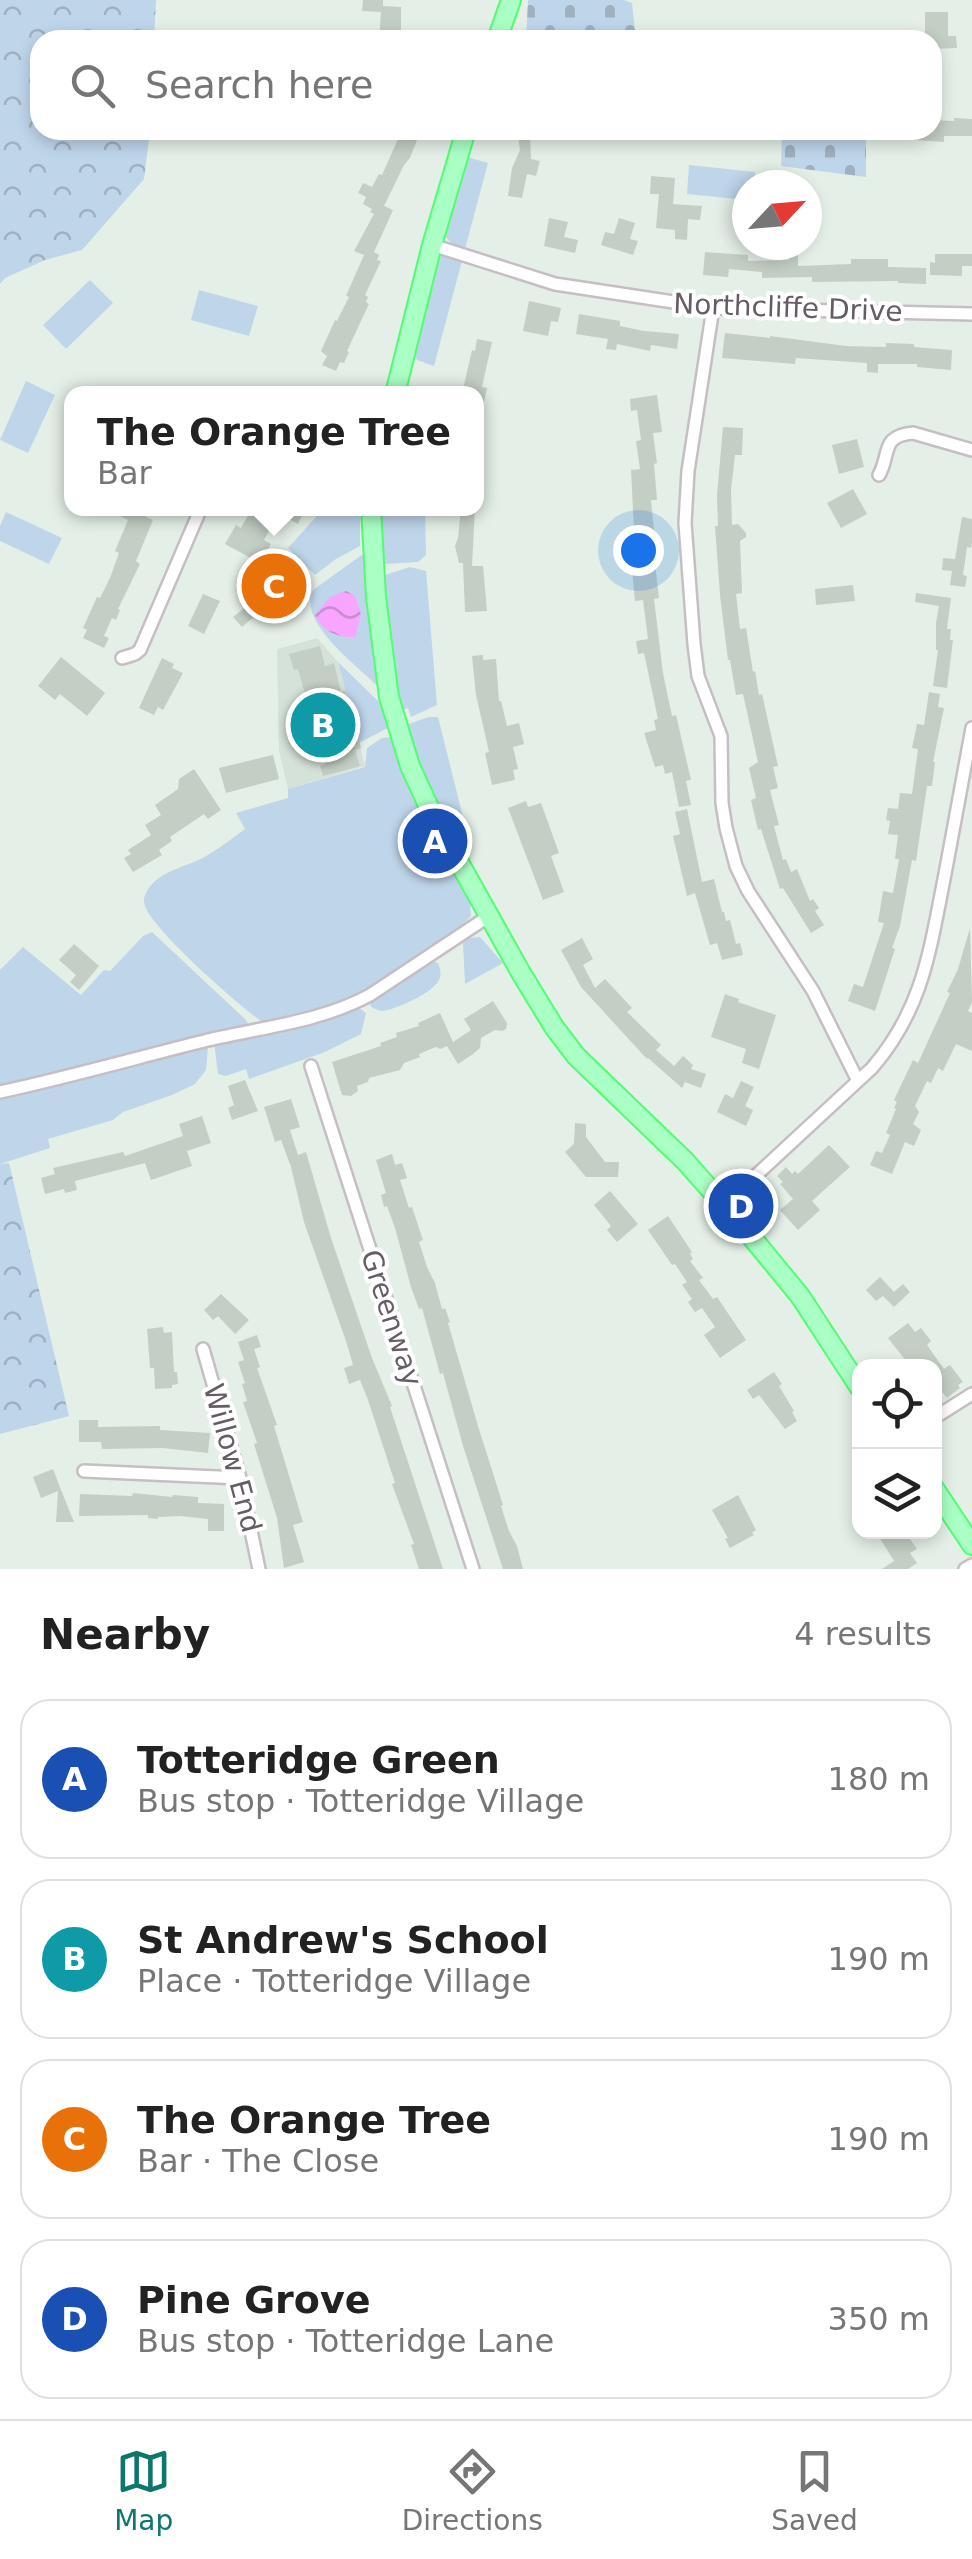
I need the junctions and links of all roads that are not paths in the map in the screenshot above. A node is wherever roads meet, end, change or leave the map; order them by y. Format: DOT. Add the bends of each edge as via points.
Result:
graph roads {
  1 [pos="511,0"];
  2 [pos="500,30"];
  3 [pos="463,140"];
  4 [pos="432,245"];
  5 [pos="713,308"];
  6 [pos="972,314"];
  7 [pos="397,386"];
  8 [pos="972,450"];
  9 [pos="879,475"];
  10 [pos="198,516"];
  11 [pos="371,516"];
  12 [pos="122,658"];
  13 [pos="972,728"];
  14 [pos="489,916"];
  15 [pos="311,1066"];
  16 [pos="858,1082"];
  17 [pos="0,1092"];
  18 [pos="724,1205"];
  19 [pos="204,1348"];
  20 [pos="852,1376"];
  21 [pos="972,1394"];
  22 [pos="942,1413"];
  23 [pos="84,1472"];
  24 [pos="240,1478"];
  25 [pos="942,1500"];
  26 [pos="972,1545"];
  27 [pos="972,1565"];
  28 [pos="258,1569"];
  29 [pos="473,1569"];
  30 [pos="964,1569"];
  1 -- 2 [label="main road"];
  3 -- 4 [label="main road"];
  4 -- 5 [label="street, Northcliffe Drive" via="555,284"];
  4 -- 7 [label="main road"];
  5 -- 6 [label="street, Northcliffe Drive"];
  5 -- 16 [label="street" via="686,523 698,676 721,736 726,828 748,891 813,991"];
  8 -- 9 [label="street" via="903,434 889,443"];
  10 -- 12 [label="street" via="140,650"];
  11 -- 14 [label="main road" via="388,697 419,789"];
  13 -- 16 [label="street" via="925,974 890,1048"];
  14 -- 17 [label="street" via="349,1006"];
  14 -- 18 [label="main road" via="576,1056"];
  15 -- 29 [label="street, Greenway"];
  16 -- 18 [label="street"];
  18 -- 20 [label="main road" via="800,1296"];
  19 -- 24 [label="street, Willow End"];
  21 -- 22 [label="street"];
  23 -- 24 [label="street"];
  24 -- 28 [label="street, Willow End"];
  25 -- 26 [label="main road"];
  27 -- 30 [label="street"];
}
